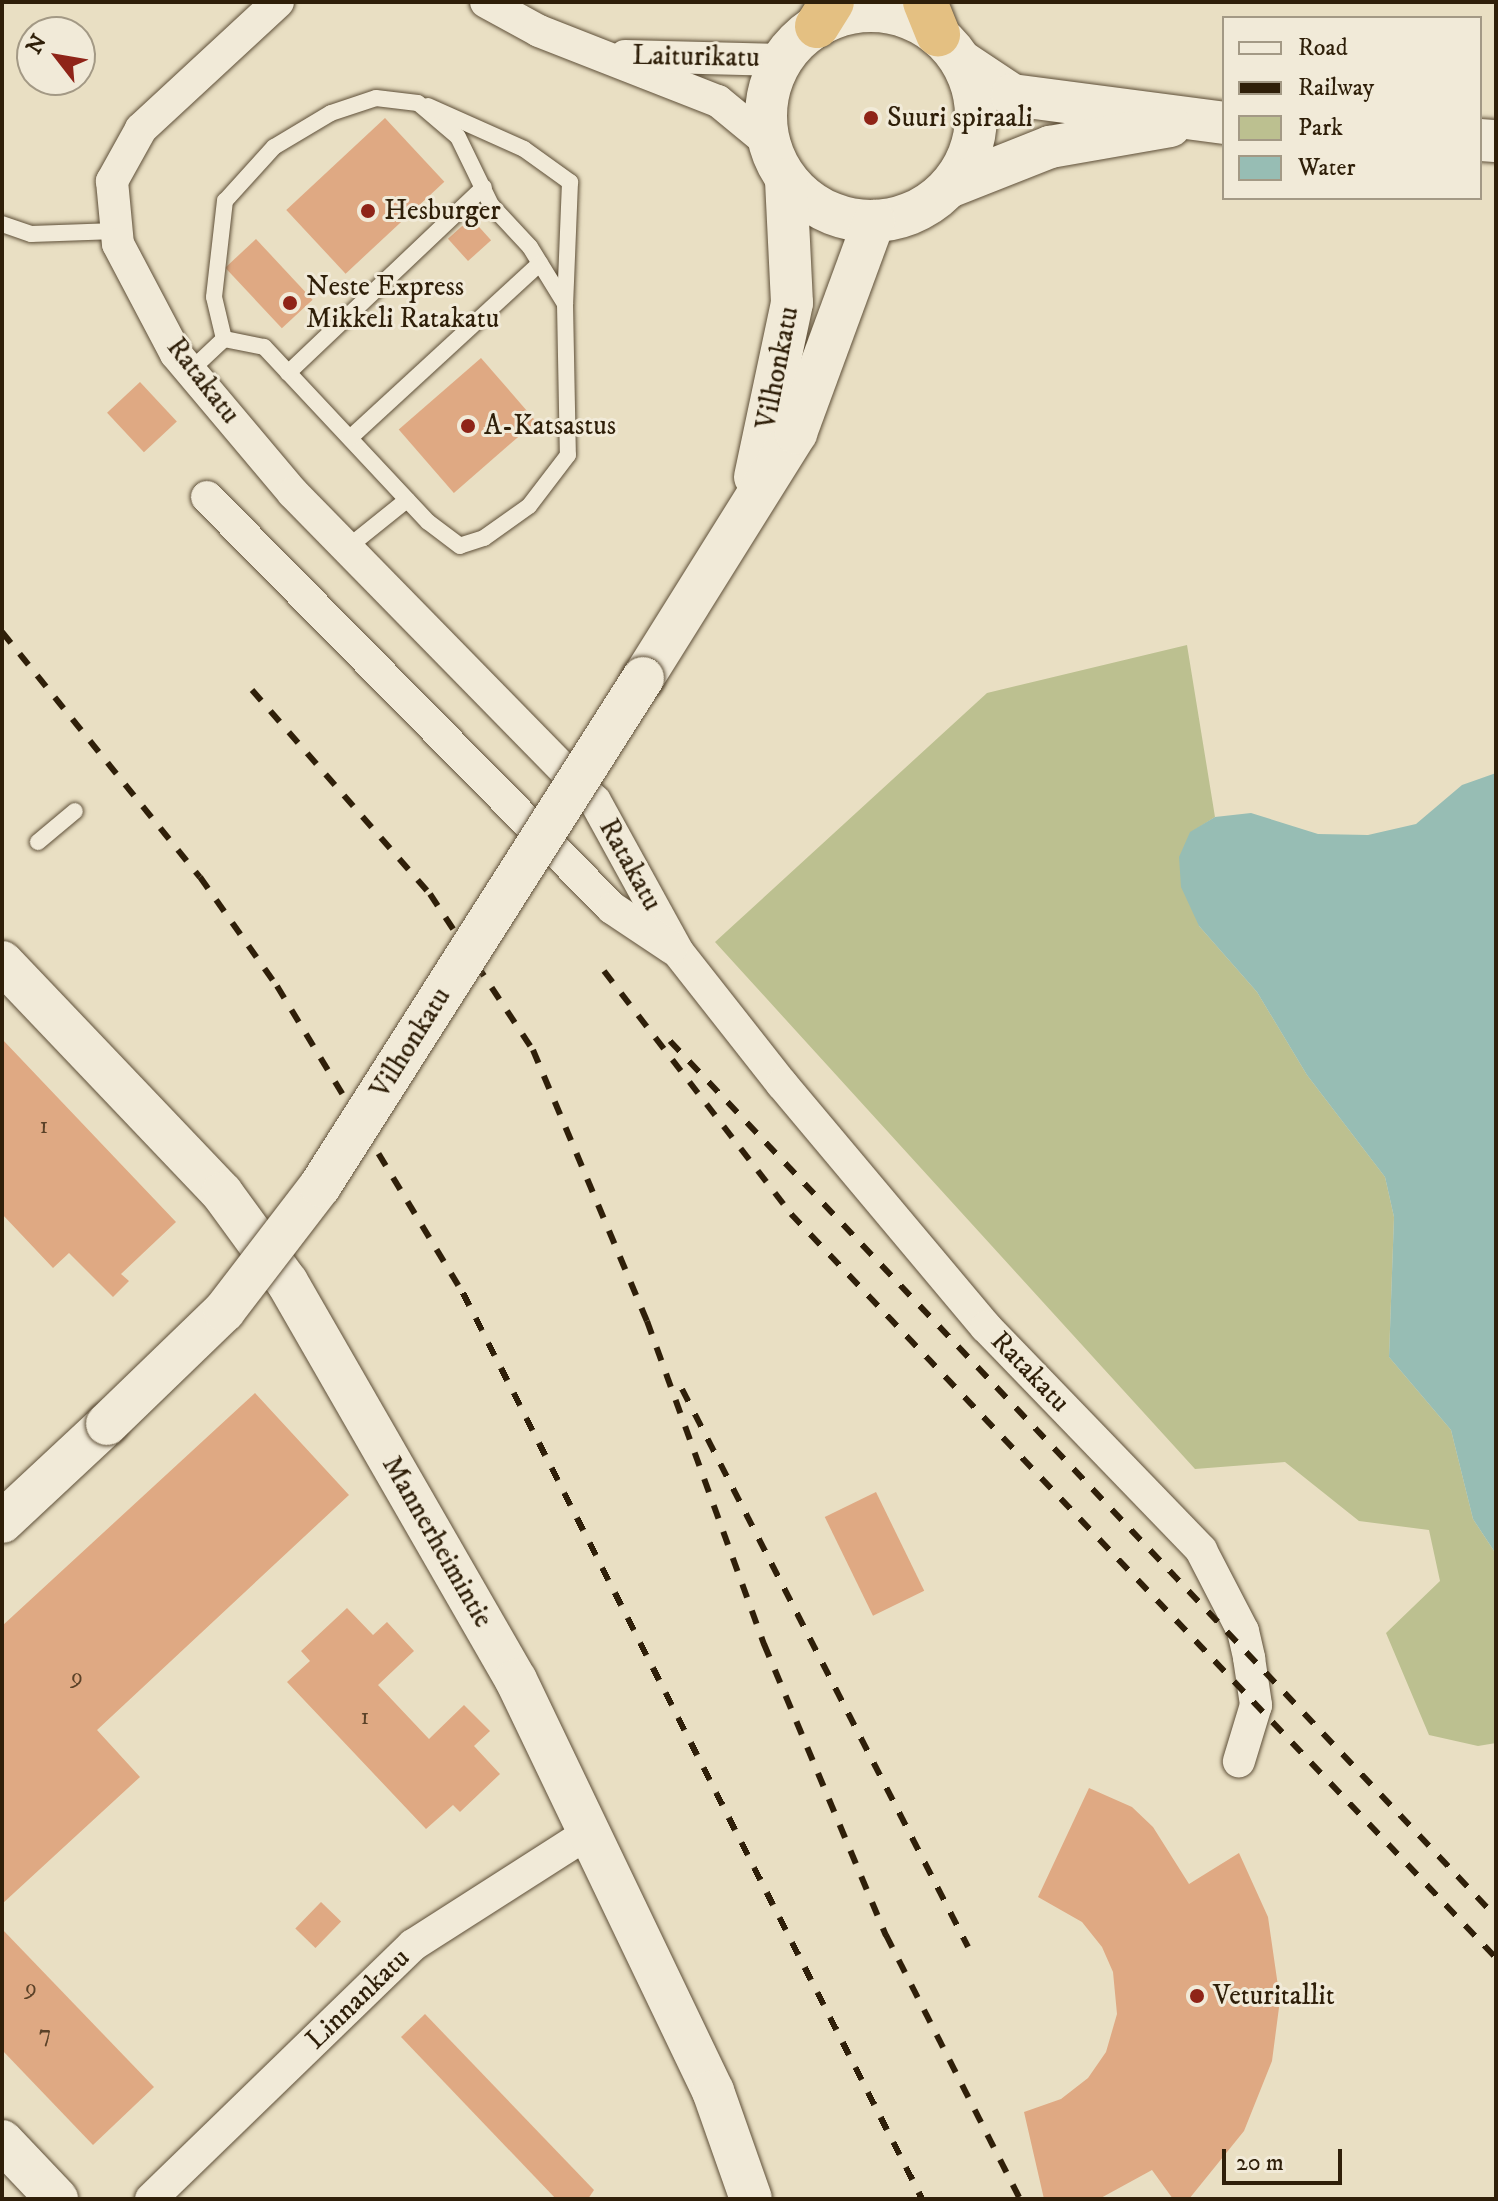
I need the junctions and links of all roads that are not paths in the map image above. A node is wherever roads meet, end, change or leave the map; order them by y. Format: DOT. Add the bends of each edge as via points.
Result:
graph roads {
  1 [pos="278,2"];
  2 [pos="486,2"];
  3 [pos="825,14"];
  4 [pos="941,32"];
  5 [pos="610,56"];
  6 [pos="782,60"];
  7 [pos="418,103"];
  8 [pos="1209,122"];
  9 [pos="778,161"];
  10 [pos="484,187"];
  11 [pos="949,187"];
  12 [pos="874,221"];
  13 [pos="2,224"];
  14 [pos="116,231"];
  15 [pos="540,263"];
  16 [pos="565,304"];
  17 [pos="224,339"];
  18 [pos="191,370"];
  19 [pos="288,373"];
  20 [pos="350,438"];
  21 [pos="207,497"];
  22 [pos="407,500"];
  23 [pos="748,508"];
  24 [pos="347,548"];
  25 [pos="75,811"];
  26 [pos="38,842"];
  27 [pos="678,952"];
  28 [pos="2,962"];
  29 [pos="2,1522"];
  30 [pos="1239,1761"];
  31 [pos="591,1831"];
  32 [pos="2,2141"];
  33 [pos="57,2199"];
  34 [pos="151,2199"];
  35 [pos="751,2199"];
  1 -- 14 [label="street, Ratakatu" via="141,129 112,181"];
  2 -- 5 [label="street, Laiturikatu" via="539,31"];
  3 -- 4 [label="street" via="875,11"];
  3 -- 6 [label="street"];
  4 -- 8 [label="street" via="1012,95"];
  4 -- 11 [label="street" via="974,93 976,123 965,164"];
  5 -- 6 [label="street, Laiturikatu"];
  5 -- 9 [label="street, Laiturikatu" via="718,101 751,122"];
  6 -- 9 [label="street" via="767,100"];
  7 -- 10 [label="lane" via="458,137"];
  7 -- 16 [label="lane" via="524,149 570,182"];
  7 -- 17 [label="lane" via="376,98 331,113 274,147 225,201 214,297"];
  8 -- 11 [label="street" via="1050,147"];
  9 -- 12 [label="street" via="819,208"];
  9 -- 23 [label="street, Vilhonkatu" via="792,303 787,351"];
  10 -- 15 [label="lane" via="491,205"];
  10 -- 19 [label="lane"];
  11 -- 12 [label="street" via="918,211"];
  12 -- 23 [label="street, Vilhonkatu" via="796,433"];
  13 -- 14 [label="lane" via="31,234"];
  14 -- 18 [label="street, Ratakatu" via="176,354"];
  15 -- 16 [label="lane"];
  15 -- 20 [label="lane"];
  16 -- 22 [label="lane" via="568,455 529,506 484,538 460,546"];
  17 -- 18 [label="lane"];
  17 -- 19 [label="lane" via="264,347"];
  18 -- 24 [label="street, Ratakatu"];
  19 -- 20 [label="lane"];
  20 -- 22 [label="lane"];
  21 -- 27 [label="street" via="612,908"];
  22 -- 24 [label="lane"];
  23 -- 29 [label="street, Vilhonkatu, bridge" via="320,1186 224,1311"];
  24 -- 27 [label="street, Ratakatu" via="595,801"];
  25 -- 26 [label="lane"];
  27 -- 30 [label="street, Ratakatu" via="986,1327 1201,1550 1243,1631 1249,1658 1256,1705"];
  28 -- 31 [label="street, Mannerheimintie" via="222,1193 287,1282 516,1680"];
  31 -- 34 [label="street, Linnankatu" via="413,1945"];
  31 -- 35 [label="street, Mannerheimintie" via="713,2091"];
  32 -- 33 [label="street"];
}
